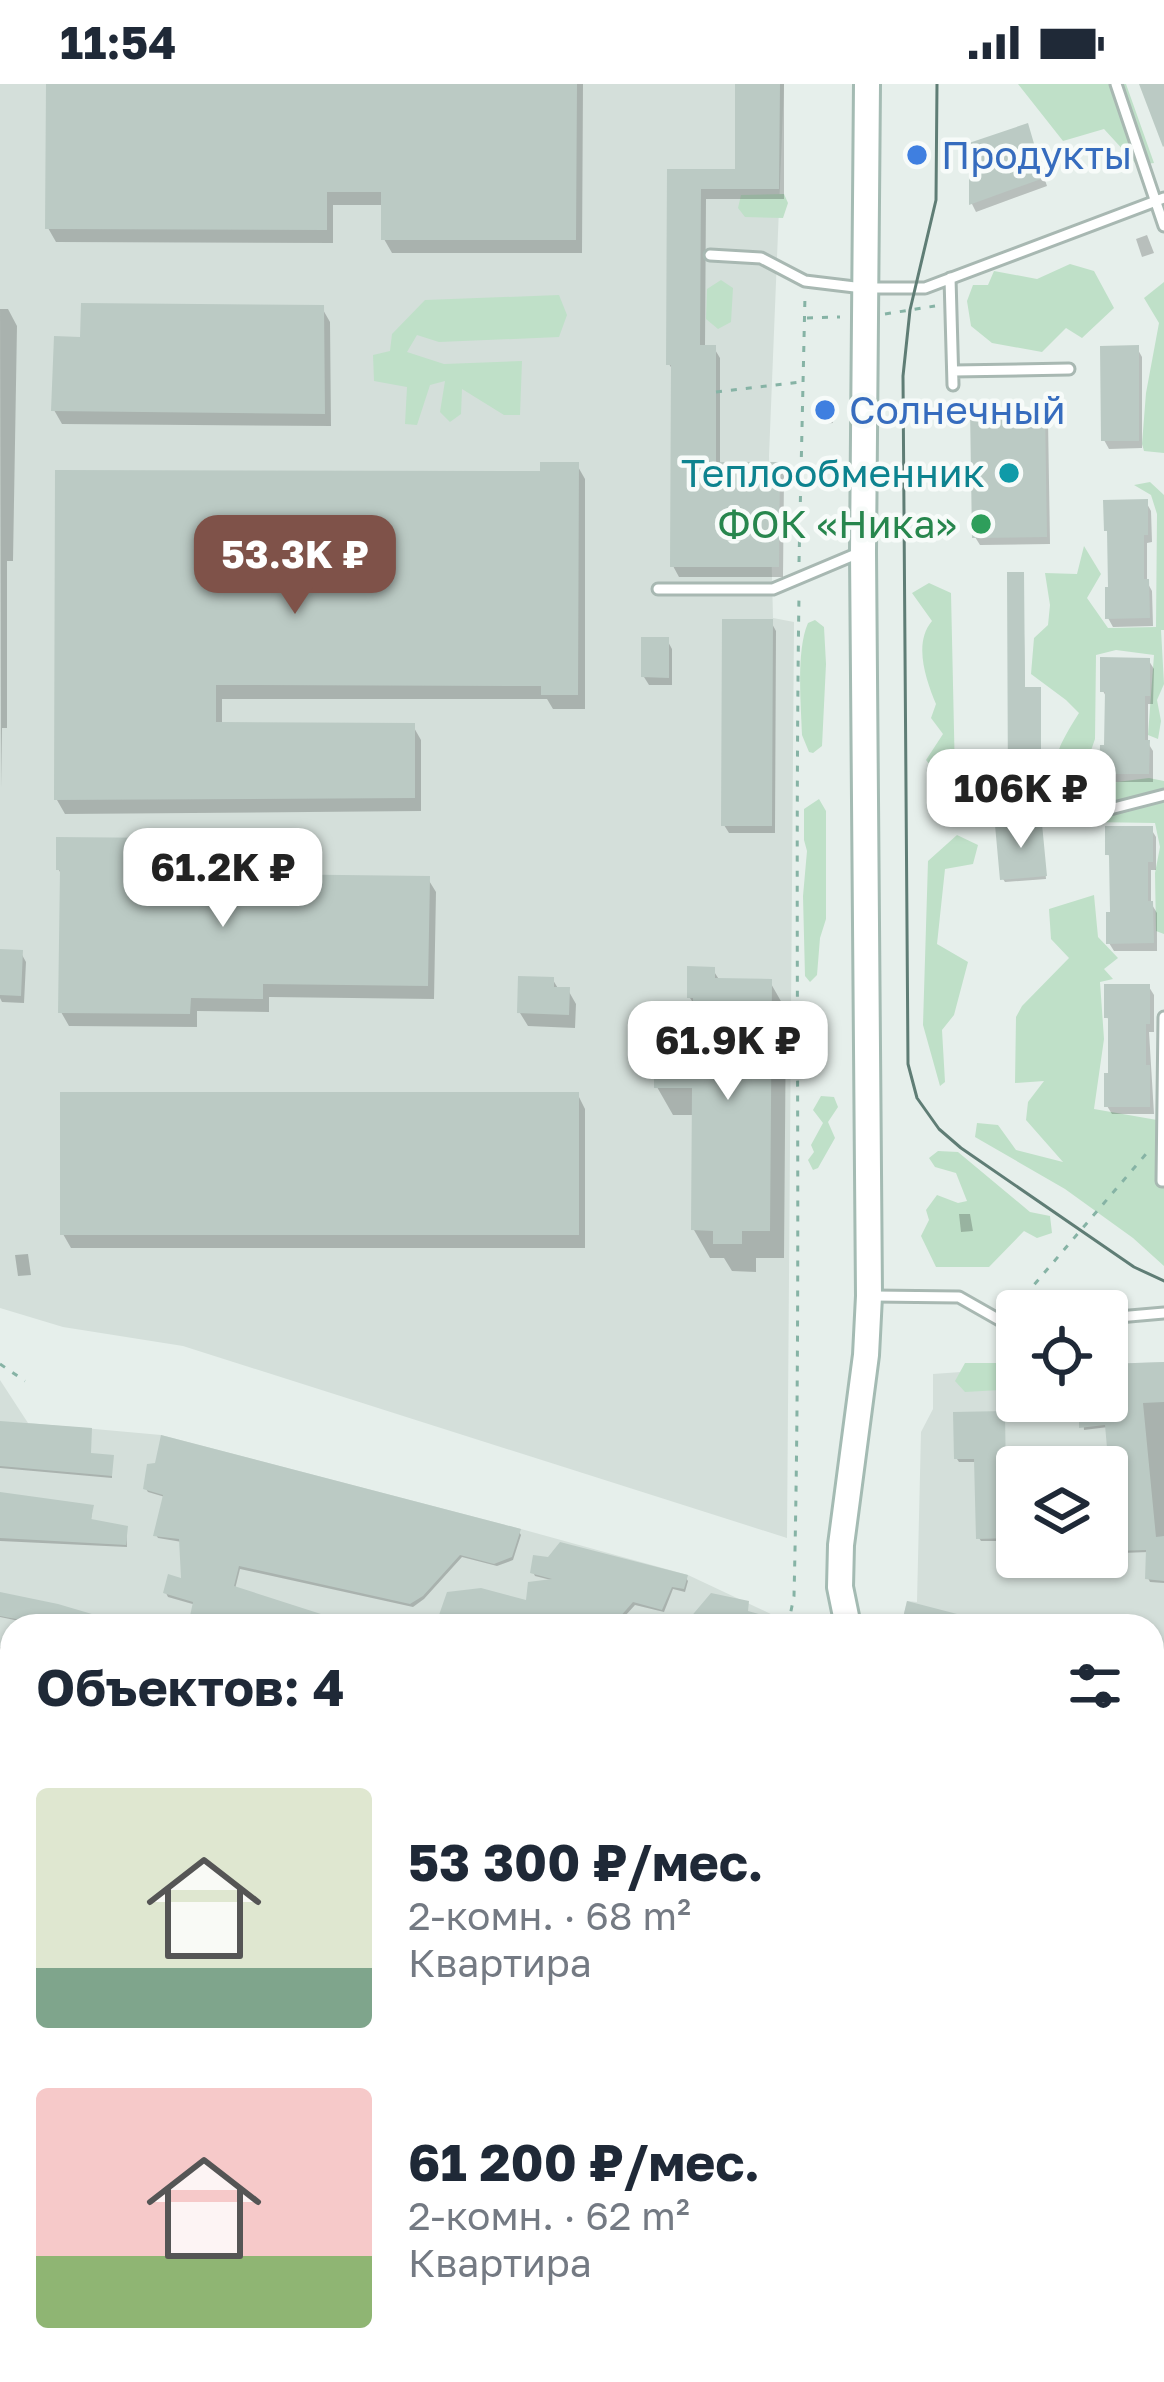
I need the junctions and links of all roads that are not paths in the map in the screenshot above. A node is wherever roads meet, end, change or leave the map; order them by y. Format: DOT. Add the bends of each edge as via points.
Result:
graph roads {
  1 [pos="866,84"];
  2 [pos="1116,84"];
  3 [pos="1160,199"];
  4 [pos="1164,226"];
  5 [pos="710,256"];
  6 [pos="950,278"];
  7 [pos="863,288"];
  8 [pos="1070,370"];
  9 [pos="953,371"];
  10 [pos="953,385"];
  11 [pos="863,552"];
  12 [pos="658,589"];
  13 [pos="1164,796"];
  14 [pos="985,813"];
  15 [pos="1164,1017"];
  16 [pos="1162,1135"];
  17 [pos="1164,1181"];
  18 [pos="869,1296"];
  19 [pos="1164,1313"];
  20 [pos="1128,1316"];
  21 [pos="996,1318"];
  22 [pos="840,1587"];
  23 [pos="833,1614"];
  24 [pos="846,1614"];
  1 -- 7 [label="main road"];
  2 -- 3 [label="lane"];
  3 -- 4 [label="lane"];
  3 -- 6 [label="lane"];
  5 -- 7 [label="lane" via="761,258 805,281"];
  6 -- 7 [label="lane" via="925,288"];
  6 -- 9 [label="lane"];
  7 -- 11 [label="main road"];
  8 -- 9 [label="lane"];
  9 -- 10 [label="lane"];
  11 -- 12 [label="lane" via="773,589"];
  11 -- 18 [label="main road"];
  13 -- 14 [label="lane" via="1079,817"];
  15 -- 16 [label="lane"];
  16 -- 17 [label="lane"];
  18 -- 21 [label="lane" via="959,1297"];
  18 -- 22 [label="main road"];
  19 -- 20 [label="lane"];
  22 -- 23 [label="main road"];
  22 -- 24 [label="main road"];
}
